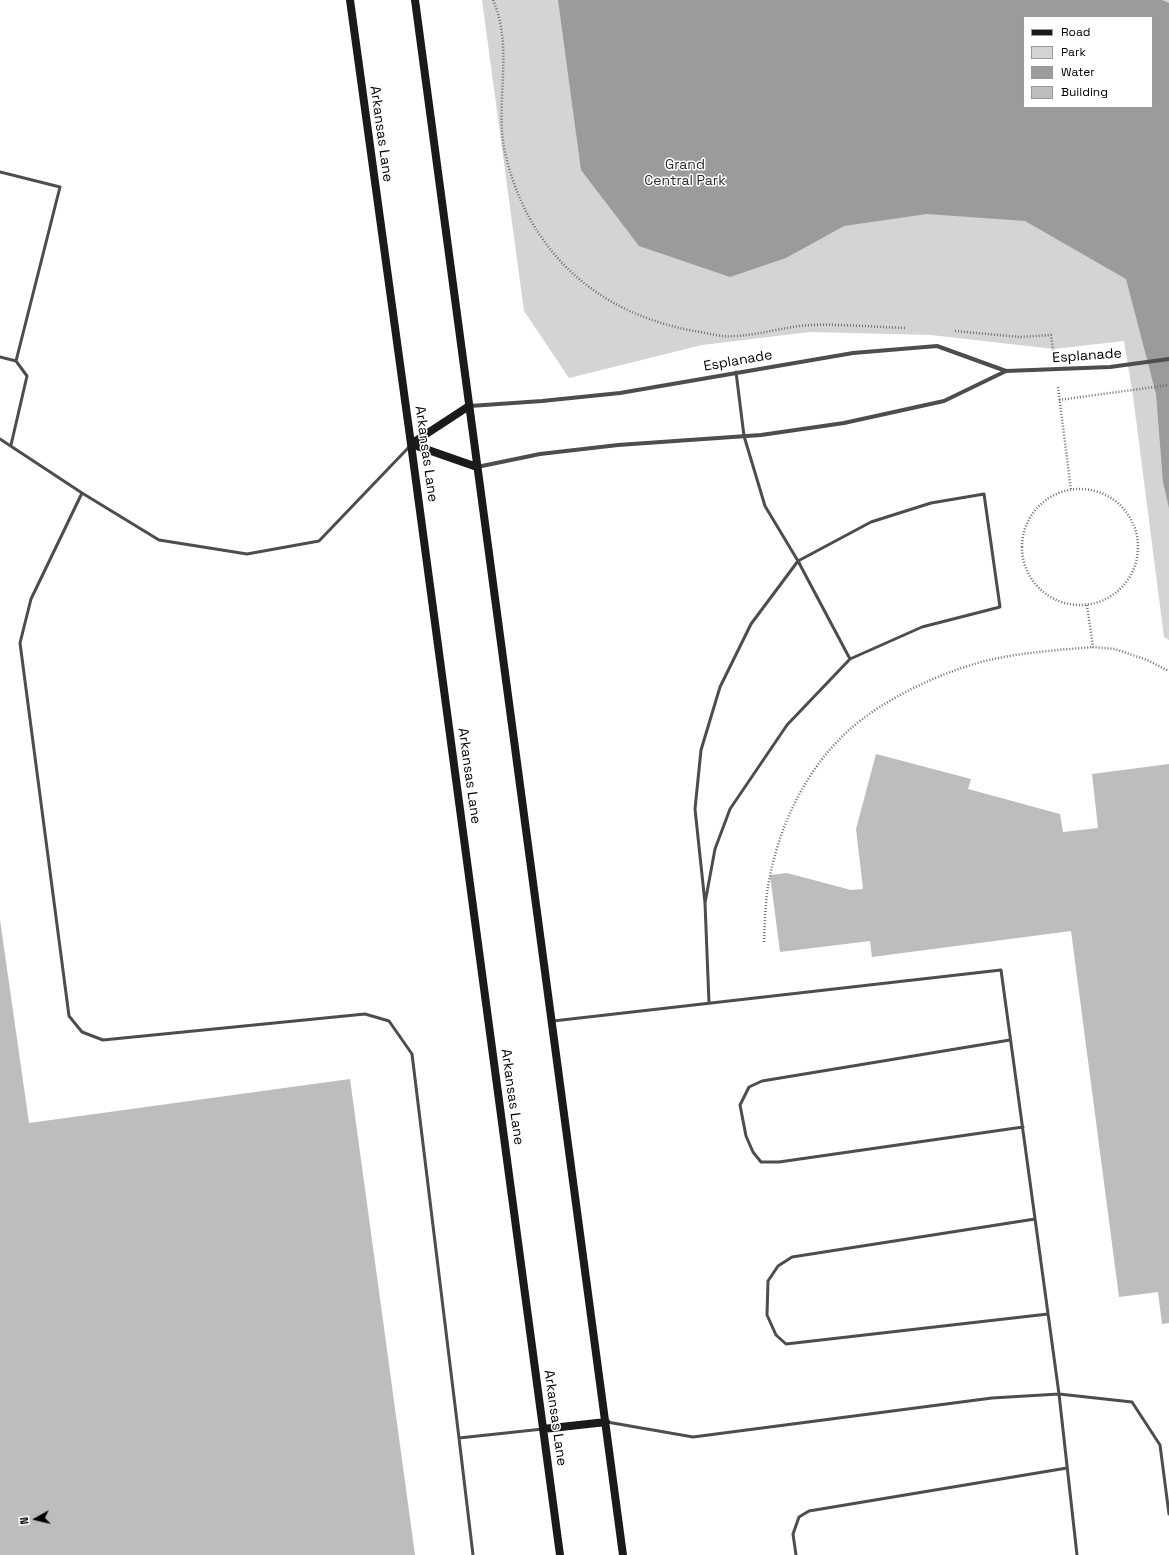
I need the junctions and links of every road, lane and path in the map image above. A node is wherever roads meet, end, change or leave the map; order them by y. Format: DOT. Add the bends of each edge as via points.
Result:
graph roads {
  1 [pos="350,0"];
  2 [pos="415,0"];
  3 [pos="493,0"];
  4 [pos="0,172"];
  5 [pos="912,328"];
  6 [pos="951,331"];
  7 [pos="0,357"];
  8 [pos="1169,359"];
  9 [pos="16,360"];
  10 [pos="1056,369"];
  11 [pos="1006,371"];
  12 [pos="736,372"];
  13 [pos="1169,385"];
  14 [pos="1059,400"];
  15 [pos="469,406"];
  16 [pos="744,436"];
  17 [pos="0,438"];
  18 [pos="411,444"];
  19 [pos="11,445"];
  20 [pos="477,466"];
  21 [pos="1071,490"];
  22 [pos="82,493"];
  23 [pos="798,561"];
  24 [pos="1087,605"];
  25 [pos="1093,647"];
  26 [pos="850,659"];
  27 [pos="1169,671"];
  28 [pos="705,903"];
  29 [pos="764,942"];
  30 [pos="709,1003"];
  31 [pos="552,1021"];
  32 [pos="1010,1040"];
  33 [pos="1023,1127"];
  34 [pos="1035,1219"];
  35 [pos="1048,1314"];
  36 [pos="1059,1394"];
  37 [pos="606,1422"];
  38 [pos="543,1429"];
  39 [pos="459,1438"];
  40 [pos="1067,1468"];
  41 [pos="1169,1514"];
  42 [pos="473,1555"];
  43 [pos="560,1555"];
  44 [pos="624,1555"];
  45 [pos="796,1555"];
  46 [pos="1077,1555"];
  1 -- 18 [label="main road, Arkansas Lane"];
  2 -- 15 [label="main road"];
  3 -- 5 [label="path" via="499,13 504,46 501,126 513,182 538,233 555,256 599,294 624,309 652,321 723,336 812,325"];
  4 -- 9 [label="lane" via="60,187"];
  6 -- 10 [label="path" via="1020,337 1051,336"];
  7 -- 9 [label="lane"];
  8 -- 10 [label="street, Esplanade" via="1110,367"];
  9 -- 19 [label="lane" via="28,376"];
  10 -- 11 [label="street, Esplanade"];
  10 -- 14 [label="path"];
  11 -- 12 [label="street, Esplanade" via="937,346 853,353"];
  11 -- 16 [label="street, Esplanade" via="944,401 844,423"];
  12 -- 15 [label="street, Esplanade" via="620,393"];
  12 -- 16 [label="lane"];
  13 -- 14 [label="path"];
  14 -- 21 [label="path"];
  15 -- 18 [label="main road"];
  15 -- 20 [label="main road"];
  16 -- 20 [label="street, Esplanade" via="586,448"];
  16 -- 23 [label="lane" via="765,506"];
  17 -- 19 [label="lane"];
  18 -- 20 [label="main road"];
  18 -- 22 [label="lane" via="319,541 247,554 159,540"];
  18 -- 38 [label="main road, Arkansas Lane"];
  19 -- 22 [label="lane"];
  20 -- 31 [label="main road"];
  21 -- 24 [label="path" via="1057,494 1044,502 1034,513 1026,526 1023,555 1034,583 1045,593 1058,601 1072,605"];
  21 -- 24 [label="path" via="1101,493 1114,501 1125,511 1133,524 1137,539 1137,555 1126,582 1102,601"];
  22 -- 39 [label="lane" via="31,599 20,643 69,1016 82,1032 103,1040 365,1014 389,1020 412,1054"];
  23 -- 26 [label="lane"];
  23 -- 26 [label="lane" via="871,522 931,503 984,494 1000,607 922,627"];
  23 -- 28 [label="lane" via="751,624 720,687 701,750 695,809"];
  24 -- 25 [label="path"];
  25 -- 27 [label="path" via="1115,649"];
  25 -- 29 [label="path" via="1024,653 962,668 903,693 848,730 812,774 785,824 768,882"];
  26 -- 28 [label="lane" via="787,725 730,809 715,849"];
  28 -- 30 [label="lane"];
  30 -- 31 [label="lane"];
  30 -- 32 [label="lane" via="1001,970"];
  31 -- 37 [label="main road"];
  32 -- 33 [label="lane"];
  32 -- 33 [label="lane" via="762,1081 749,1087 740,1105 746,1136 761,1162 778,1162"];
  33 -- 34 [label="lane"];
  34 -- 35 [label="lane"];
  34 -- 35 [label="lane" via="792,1257 778,1266 768,1281 767,1315 776,1335 786,1344"];
  35 -- 36 [label="lane"];
  36 -- 37 [label="lane" via="992,1398 693,1437"];
  36 -- 40 [label="lane"];
  36 -- 41 [label="lane" via="1132,1402 1160,1445"];
  37 -- 38 [label="main road"];
  37 -- 44 [label="main road"];
  38 -- 39 [label="lane"];
  38 -- 43 [label="main road, Arkansas Lane"];
  39 -- 42 [label="lane"];
  40 -- 45 [label="lane" via="809,1511 799,1517 793,1534"];
  40 -- 46 [label="lane"];
}
